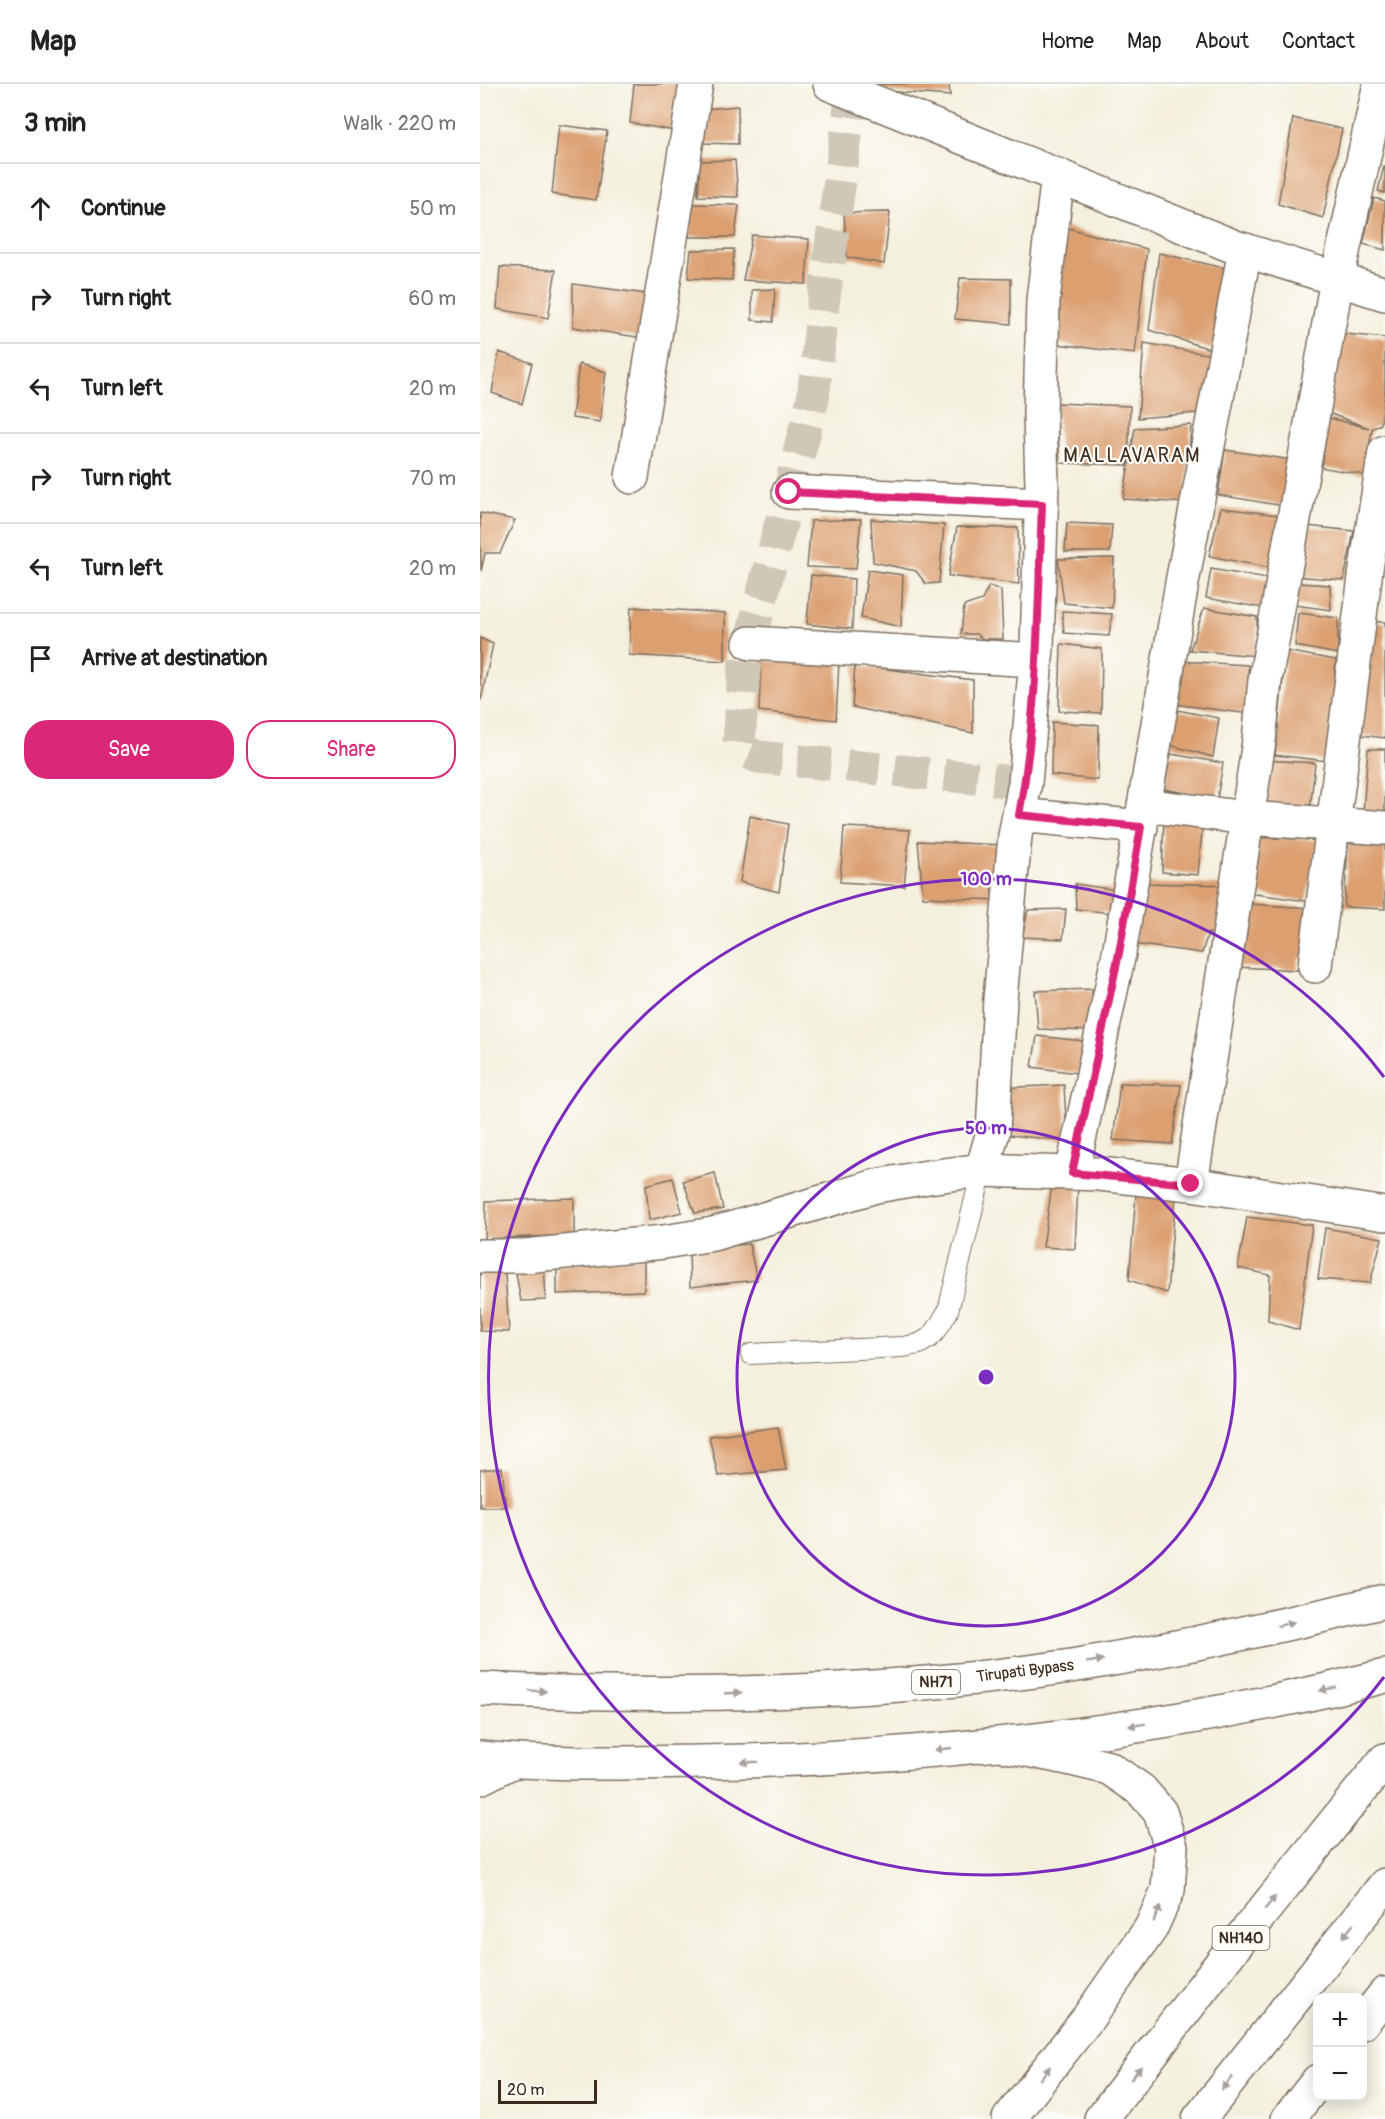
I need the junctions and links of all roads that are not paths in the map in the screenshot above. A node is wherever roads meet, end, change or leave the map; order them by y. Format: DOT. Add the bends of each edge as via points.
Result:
graph roads {
  1 [pos="696,84"];
  2 [pos="830,84"];
  3 [pos="1380,84"];
  4 [pos="1058,175"];
  5 [pos="1245,249"];
  6 [pos="1337,279"];
  7 [pos="1385,294"];
  8 [pos="1385,452"];
  9 [pos="633,477"];
  10 [pos="789,492"];
  11 [pos="1042,504"];
  12 [pos="750,643"];
  13 [pos="1036,660"];
  14 [pos="1019,815"];
  15 [pos="1142,816"];
  16 [pos="1247,818"];
  17 [pos="1333,825"];
  18 [pos="1385,828"];
  19 [pos="1315,966"];
  20 [pos="981,1170"];
  21 [pos="1072,1173"];
  22 [pos="1191,1184"];
  23 [pos="1385,1215"];
  24 [pos="480,1257"];
  25 [pos="751,1354"];
  26 [pos="1385,1601"];
  27 [pos="1385,1676"];
  28 [pos="480,1689"];
  29 [pos="994,1743"];
  30 [pos="480,1758"];
  31 [pos="1385,1760"];
  32 [pos="513,1761"];
  33 [pos="480,1778"];
  34 [pos="1385,1885"];
  35 [pos="1385,1994"];
  36 [pos="1367,2017"];
  37 [pos="1313,2086"];
  38 [pos="1009,2119"];
  39 [pos="1101,2119"];
  40 [pos="1199,2119"];
  41 [pos="1288,2119"];
  1 -- 9 [label="main road"];
  2 -- 4 [label="main road"];
  3 -- 6 [label="main road"];
  4 -- 5 [label="main road"];
  4 -- 11 [label="main road" via="1043,300"];
  5 -- 6 [label="main road"];
  5 -- 15 [label="main road"];
  6 -- 7 [label="main road"];
  6 -- 16 [label="main road" via="1265,681"];
  8 -- 17 [label="main road"];
  10 -- 11 [label="main road"];
  11 -- 13 [label="main road"];
  12 -- 13 [label="main road"];
  13 -- 14 [label="main road"];
  14 -- 15 [label="main road"];
  14 -- 20 [label="main road" via="1000,999 993,1132"];
  15 -- 16 [label="main road"];
  15 -- 21 [label="main road" via="1119,953"];
  16 -- 17 [label="main road"];
  16 -- 22 [label="main road"];
  17 -- 18 [label="main road"];
  17 -- 19 [label="main road"];
  20 -- 21 [label="main road"];
  20 -- 24 [label="main road" via="876,1186 713,1234 525,1256"];
  20 -- 25 [label="lane" via="951,1301 944,1319 929,1338 903,1347"];
  21 -- 22 [label="main road"];
  22 -- 23 [label="main road"];
  28 -- 26 [label="main road, Tirupati Bypass / NH71, one-way" via="705,1694 925,1683 1070,1666 1215,1640"];
  27 -- 29 [label="main road, one-way" via="1236,1709"];
  29 -- 32 [label="main road, one-way" via="787,1761"];
  38 -- 29 [label="main road, one-way" via="1088,2018 1151,1928 1168,1890 1171,1847 1160,1812 1141,1790 1109,1768"];
  30 -- 32 [label="main road"];
  39 -- 31 [label="main road, NH140, one-way"];
  32 -- 33 [label="main road"];
  34 -- 40 [label="main road, one-way"];
  35 -- 36 [label="main road"];
  37 -- 41 [label="main road"];
}
